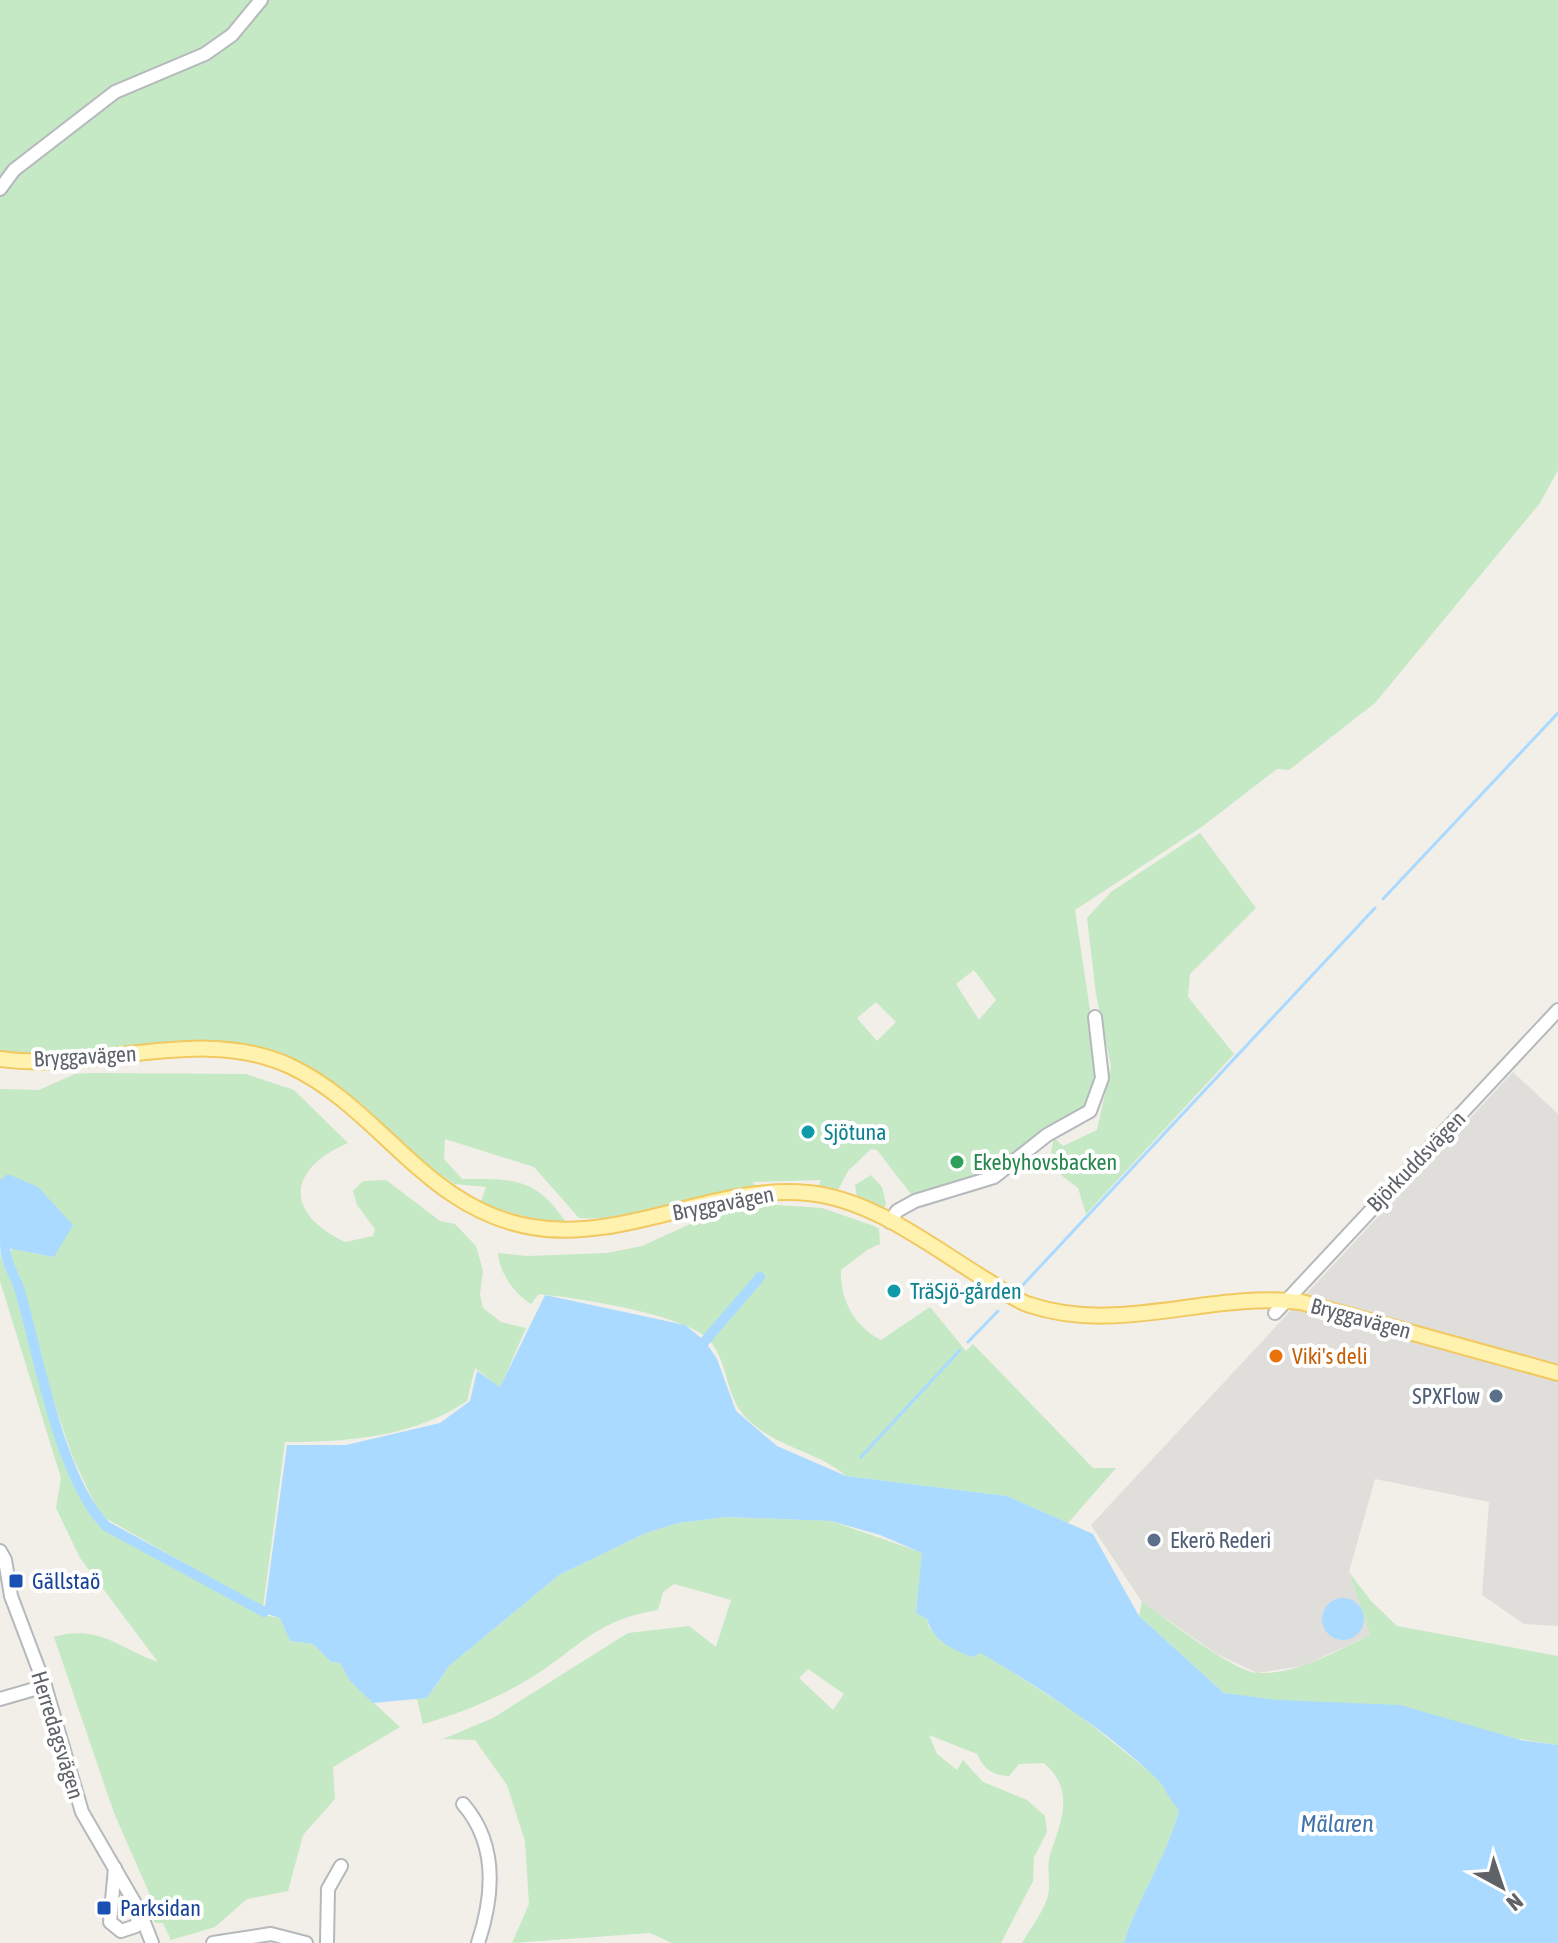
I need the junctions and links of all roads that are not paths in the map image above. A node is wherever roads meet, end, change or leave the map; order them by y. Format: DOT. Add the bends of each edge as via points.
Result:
graph roads {
  1 [pos="261,0"];
  2 [pos="0,189"];
  3 [pos="1558,1010"];
  4 [pos="1095,1017"];
  5 [pos="0,1059"];
  6 [pos="890,1222"];
  7 [pos="1287,1301"];
  8 [pos="1275,1313"];
  9 [pos="1558,1373"];
  10 [pos="0,1551"];
  11 [pos="0,1585"];
  12 [pos="11,1596"];
  13 [pos="45,1686"];
  14 [pos="0,1699"];
  15 [pos="463,1804"];
  16 [pos="341,1866"];
  17 [pos="115,1868"];
  18 [pos="140,1912"];
  19 [pos="152,1943"];
  20 [pos="213,1943"];
  21 [pos="306,1943"];
  22 [pos="327,1943"];
  23 [pos="478,1943"];
  1 -- 2 [label="street" via="232,35 205,54 115,92 14,170"];
  3 -- 7 [label="street, Björkuddsvägen"];
  4 -- 6 [label="street" via="1102,1078 1090,1111 1047,1135 994,1177 915,1201"];
  5 -- 6 [label="main road, Bryggavägen" via="221,1048 259,1055 293,1067 327,1090 462,1202 534,1227 594,1227 777,1191 845,1201"];
  6 -- 7 [label="main road, Bryggavägen" via="1028,1305 1088,1317"];
  7 -- 8 [label="street, Björkuddsvägen"];
  7 -- 9 [label="main road, Bryggavägen"];
  10 -- 12 [label="street, Herredagsvägen"];
  11 -- 12 [label="street, Herredagsvägen"];
  12 -- 13 [label="street, Herredagsvägen"];
  13 -- 14 [label="street"];
  13 -- 17 [label="street, Herredagsvägen" via="82,1812"];
  15 -- 23 [label="street" via="486,1838 491,1888"];
  16 -- 22 [label="street" via="328,1889"];
  17 -- 18 [label="street, Herredagsvägen"];
  17 -- 18 [label="street" via="110,1922 128,1931 136,1926"];
  18 -- 19 [label="street, Herredagsvägen"];
  20 -- 21 [label="street" via="271,1934"];
}
